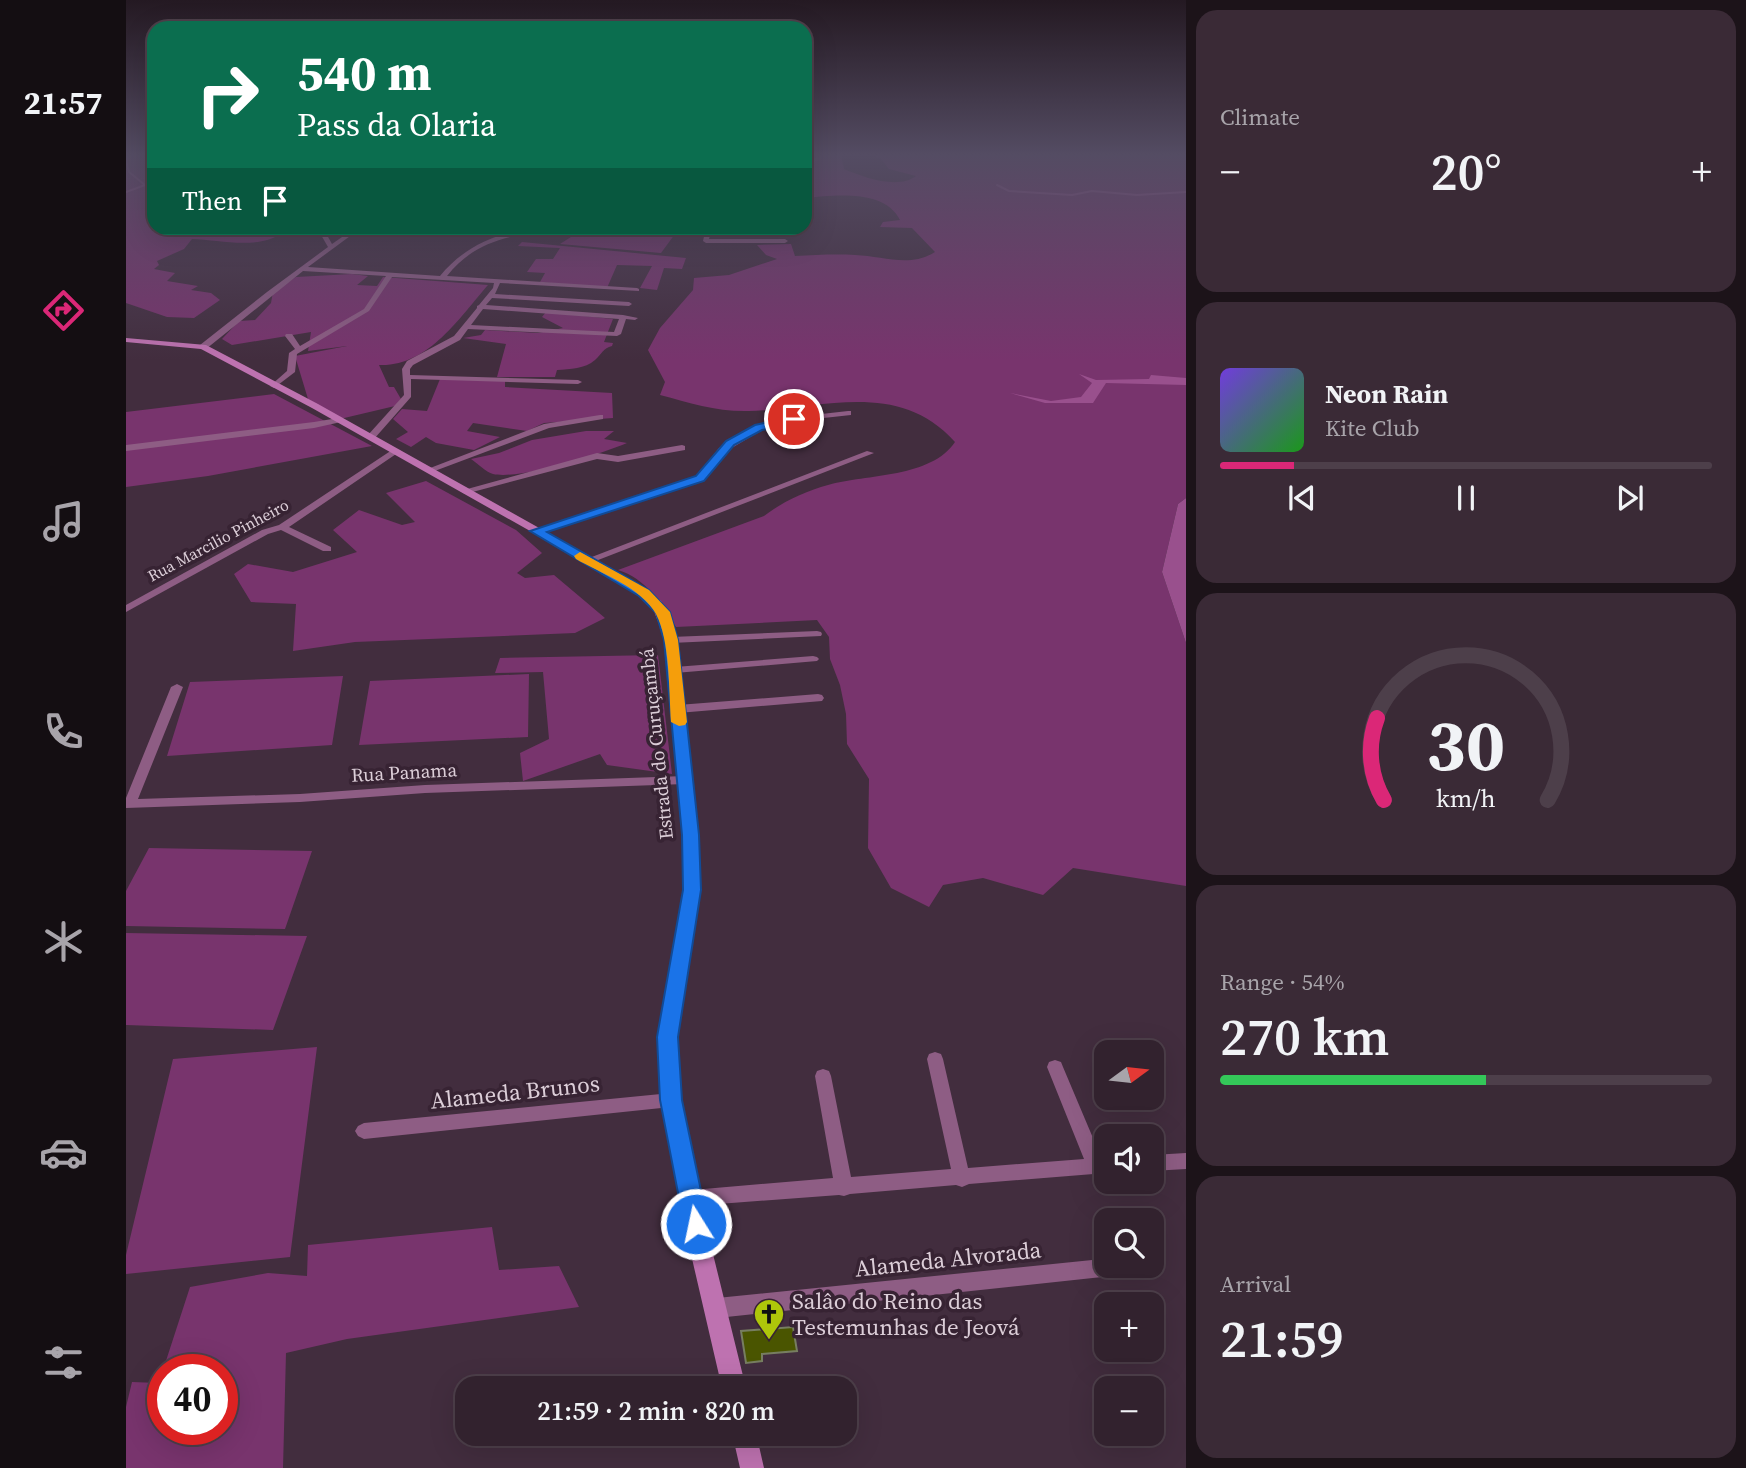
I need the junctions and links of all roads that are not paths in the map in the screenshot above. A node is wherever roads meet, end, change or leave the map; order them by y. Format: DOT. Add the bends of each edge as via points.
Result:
graph roads {
  1 [pos="324,235"];
  2 [pos="348,235"];
  3 [pos="513,235"];
  4 [pos="707,235"];
  5 [pos="785,241"];
  6 [pos="331,247"];
  7 [pos="302,269"];
  8 [pos="389,276"];
  9 [pos="442,278"];
  10 [pos="497,282"];
  11 [pos="637,290"];
  12 [pos="491,296"];
  13 [pos="629,304"];
  14 [pos="479,307"];
  15 [pos="623,317"];
  16 [pos="635,318"];
  17 [pos="466,327"];
  18 [pos="289,336"];
  19 [pos="126,340"];
  20 [pos="202,347"];
  21 [pos="299,349"];
  22 [pos="407,377"];
  23 [pos="579,382"];
  24 [pos="274,386"];
  25 [pos="848,413"];
  26 [pos="600,417"];
  27 [pos="338,420"];
  28 [pos="371,437"];
  29 [pos="126,448"];
  30 [pos="682,448"];
  31 [pos="395,452"];
  32 [pos="870,453"];
  33 [pos="429,470"];
  34 [pos="465,491"];
  35 [pos="282,527"];
  36 [pos="536,531"];
  37 [pos="327,549"];
  38 [pos="589,561"];
  39 [pos="126,609"];
  40 [pos="817,634"];
  41 [pos="671,640"];
  42 [pos="813,659"];
  43 [pos="675,670"];
  44 [pos="177,687"];
  45 [pos="818,698"];
  46 [pos="678,709"];
  47 [pos="685,780"];
  48 [pos="128,804"];
  49 [pos="935,1059"];
  50 [pos="1055,1068"];
  51 [pos="823,1076"];
  52 [pos="671,1100"];
  53 [pos="364,1131"];
  54 [pos="1094,1152"];
  55 [pos="1186,1161"];
  56 [pos="1164,1162"];
  57 [pos="1094,1166"];
  58 [pos="962,1178"];
  59 [pos="844,1188"];
  60 [pos="692,1198"];
  61 [pos="1094,1269"];
  62 [pos="717,1308"];
  63 [pos="731,1376"];
  64 [pos="747,1446"];
  65 [pos="752,1468"];
  1 -- 6 [label="street"];
  2 -- 6 [label="street"];
  3 -- 9 [label="street" via="462,253"];
  4 -- 5 [label="street" via="706,241"];
  6 -- 7 [label="street"];
  7 -- 8 [label="street"];
  7 -- 20 [label="street"];
  8 -- 9 [label="street"];
  8 -- 21 [label="street" via="367,310"];
  9 -- 10 [label="street"];
  10 -- 11 [label="street"];
  10 -- 12 [label="street"];
  12 -- 13 [label="street"];
  12 -- 14 [label="street"];
  14 -- 15 [label="street"];
  14 -- 17 [label="street"];
  15 -- 16 [label="street"];
  15 -- 17 [label="street" via="617,334"];
  17 -- 22 [label="street" via="457,338 410,363"];
  18 -- 21 [label="street"];
  19 -- 20 [label="street, Estrada do Curuçambá"];
  20 -- 24 [label="street, Estrada do Curuçambá"];
  21 -- 24 [label="street" via="291,356 291,372"];
  22 -- 23 [label="street"];
  22 -- 28 [label="street" via="408,395"];
  24 -- 27 [label="street, Estrada do Curuçambá"];
  25 -- 36 [label="street" via="759,428 722,450 700,478"];
  26 -- 33 [label="street" via="547,426"];
  27 -- 28 [label="street, Estrada do Curuçambá"];
  27 -- 29 [label="street"];
  28 -- 31 [label="street, Estrada do Curuçambá"];
  30 -- 34 [label="street" via="618,459 597,456"];
  31 -- 33 [label="street, Estrada do Curuçambá"];
  31 -- 35 [label="street, Rua Marcilio Pinheiro"];
  32 -- 38 [label="street"];
  33 -- 34 [label="street, Estrada do Curuçambá"];
  34 -- 36 [label="street, Estrada do Curuçambá"];
  35 -- 37 [label="street"];
  35 -- 39 [label="street, Rua Marcilio Pinheiro"];
  36 -- 38 [label="street, Estrada do Curuçambá"];
  38 -- 41 [label="street, Estrada do Curuçambá" via="657,604"];
  40 -- 41 [label="street"];
  41 -- 43 [label="street, Estrada do Curuçambá"];
  42 -- 43 [label="street"];
  43 -- 46 [label="street, Estrada do Curuçambá"];
  44 -- 48 [label="street"];
  45 -- 46 [label="street"];
  46 -- 47 [label="street, Estrada do Curuçambá"];
  47 -- 48 [label="street, Rua Panama"];
  47 -- 52 [label="street, Estrada do Curuçambá" via="692,890 668,1037"];
  49 -- 58 [label="street"];
  50 -- 54 [label="street"];
  51 -- 59 [label="street"];
  52 -- 53 [label="street, Alameda Brunos"];
  52 -- 60 [label="street, Estrada do Curuçambá"];
  55 -- 56 [label="street"];
  57 -- 58 [label="street"];
  58 -- 59 [label="street"];
  59 -- 60 [label="street"];
  60 -- 62 [label="street, Estrada do Curuçambá"];
  61 -- 62 [label="street, Alameda Alvorada"];
  62 -- 63 [label="street, Estrada do Curuçambá"];
  64 -- 65 [label="street"];
}
